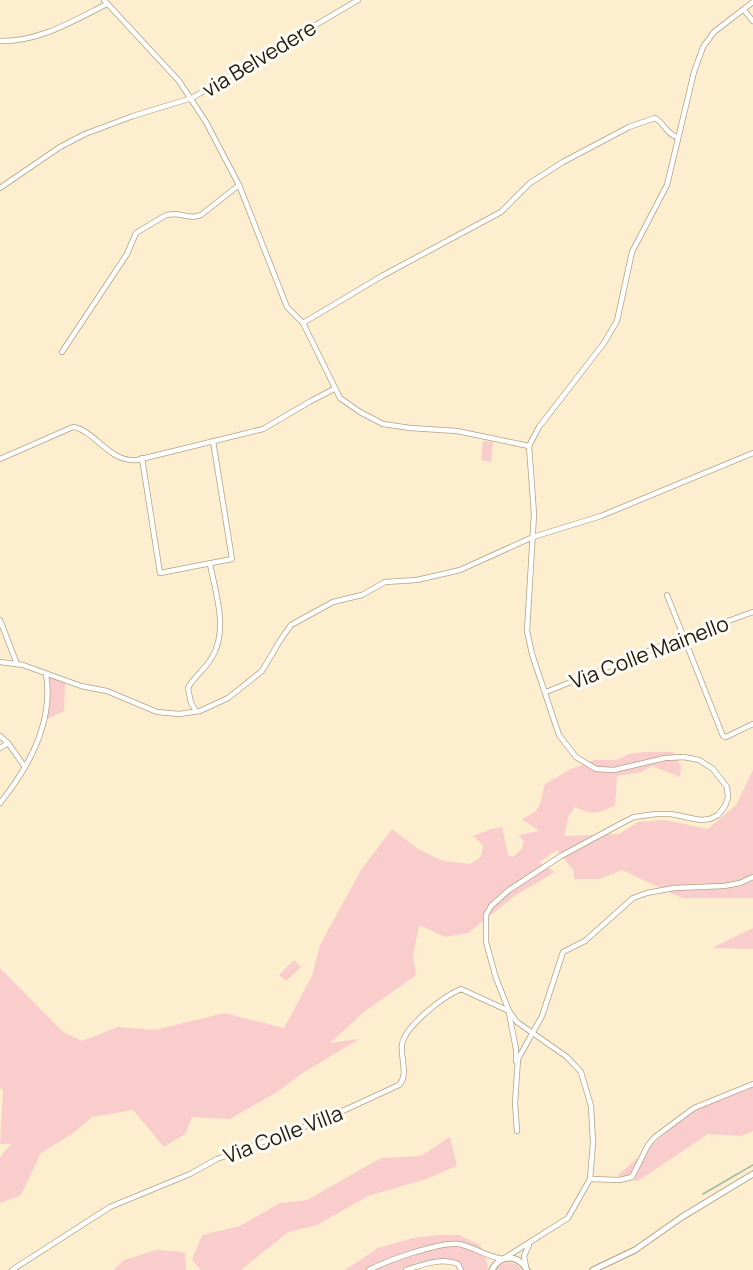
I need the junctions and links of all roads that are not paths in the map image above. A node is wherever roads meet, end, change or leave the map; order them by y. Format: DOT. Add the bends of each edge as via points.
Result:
graph roads {
  1 [pos="358,0"];
  2 [pos="752,1"];
  3 [pos="105,2"];
  4 [pos="744,10"];
  5 [pos="753,21"];
  6 [pos="0,41"];
  7 [pos="192,98"];
  8 [pos="678,137"];
  9 [pos="239,185"];
  10 [pos="0,188"];
  11 [pos="303,323"];
  12 [pos="62,352"];
  13 [pos="334,389"];
  14 [pos="213,441"];
  15 [pos="529,446"];
  16 [pos="753,453"];
  17 [pos="142,458"];
  18 [pos="0,459"];
  19 [pos="533,537"];
  20 [pos="210,564"];
  21 [pos="667,595"];
  22 [pos="753,612"];
  23 [pos="0,620"];
  24 [pos="683,637"];
  25 [pos="0,662"];
  26 [pos="17,664"];
  27 [pos="46,674"];
  28 [pos="546,692"];
  29 [pos="196,711"];
  30 [pos="753,724"];
  31 [pos="0,736"];
  32 [pos="8,743"];
  33 [pos="0,748"];
  34 [pos="25,767"];
  35 [pos="0,803"];
  36 [pos="753,877"];
  37 [pos="509,1011"];
  38 [pos="532,1032"];
  39 [pos="516,1076"];
  40 [pos="753,1084"];
  41 [pos="517,1131"];
  42 [pos="753,1174"];
  43 [pos="590,1179"];
  44 [pos="531,1242"];
  45 [pos="479,1252"];
  46 [pos="503,1259"];
  47 [pos="16,1269"];
  48 [pos="369,1270"];
  49 [pos="406,1270"];
  50 [pos="461,1270"];
  51 [pos="492,1270"];
  52 [pos="526,1270"];
  53 [pos="592,1270"];
  1 -- 7 [label="street, via Belvedere"];
  2 -- 4 [label="street"];
  3 -- 6 [label="street" via="45,34"];
  3 -- 7 [label="street"];
  4 -- 5 [label="street"];
  4 -- 8 [label="street" via="714,32 703,47"];
  7 -- 9 [label="street"];
  7 -- 10 [label="street, via Belvedere" via="85,134"];
  8 -- 11 [label="street" via="672,136 655,118 629,127 534,180 501,212"];
  8 -- 15 [label="street" via="663,195 632,252 617,321"];
  9 -- 11 [label="street" via="287,307"];
  9 -- 12 [label="street" via="201,215 166,215 136,233 127,254"];
  11 -- 13 [label="street"];
  13 -- 14 [label="street" via="263,429"];
  13 -- 15 [label="street" via="345,403 383,424 457,431"];
  14 -- 17 [label="street"];
  14 -- 20 [label="street" via="232,559"];
  15 -- 19 [label="street"];
  16 -- 19 [label="street" via="601,516"];
  17 -- 18 [label="street" via="126,459 73,427"];
  17 -- 20 [label="street" via="160,572"];
  19 -- 28 [label="street" via="527,631"];
  19 -- 29 [label="street" via="460,570 417,580 385,582 362,595 315,611 291,625 262,671 228,698"];
  20 -- 29 [label="street" via="221,634 212,657 188,688"];
  21 -- 24 [label="street"];
  22 -- 24 [label="street, Via Colle Mainello"];
  23 -- 26 [label="street"];
  24 -- 28 [label="street, Via Colle Mainello"];
  24 -- 30 [label="street" via="723,736"];
  25 -- 26 [label="street"];
  26 -- 27 [label="street"];
  27 -- 29 [label="street" via="107,691 158,712"];
  27 -- 34 [label="street" via="48,707"];
  28 -- 37 [label="street" via="559,735 589,766 614,770 675,756 692,758 719,775 727,787 728,798 721,812 710,819 656,814 624,822 561,856 491,906 485,921 486,942"];
  31 -- 32 [label="street"];
  32 -- 33 [label="street"];
  32 -- 34 [label="street"];
  34 -- 35 [label="street"];
  36 -- 38 [label="street" via="724,886 674,888 633,898 585,941 563,952 546,1006"];
  37 -- 38 [label="street"];
  37 -- 39 [label="street"];
  37 -- 47 [label="street, Via Colle Villa" via="461,989 449,994 406,1034 402,1044 403,1080 399,1085 323,1120 216,1159 110,1208"];
  38 -- 39 [label="street" via="518,1059"];
  38 -- 43 [label="street" via="570,1060 583,1076 591,1113"];
  39 -- 41 [label="street"];
  40 -- 43 [label="street" via="694,1108 656,1137 630,1178"];
  42 -- 53 [label="main road" via="635,1250"];
  43 -- 44 [label="street" via="568,1218"];
  44 -- 46 [label="street"];
  44 -- 52 [label="street" via="524,1254"];
  45 -- 46 [label="street"];
  45 -- 48 [label="street" via="446,1244"];
  45 -- 51 [label="street" via="489,1259"];
  46 -- 51 [label="main road"];
  46 -- 52 [label="main road" via="519,1260"];
  49 -- 50 [label="street" via="447,1261 458,1264"];
}
